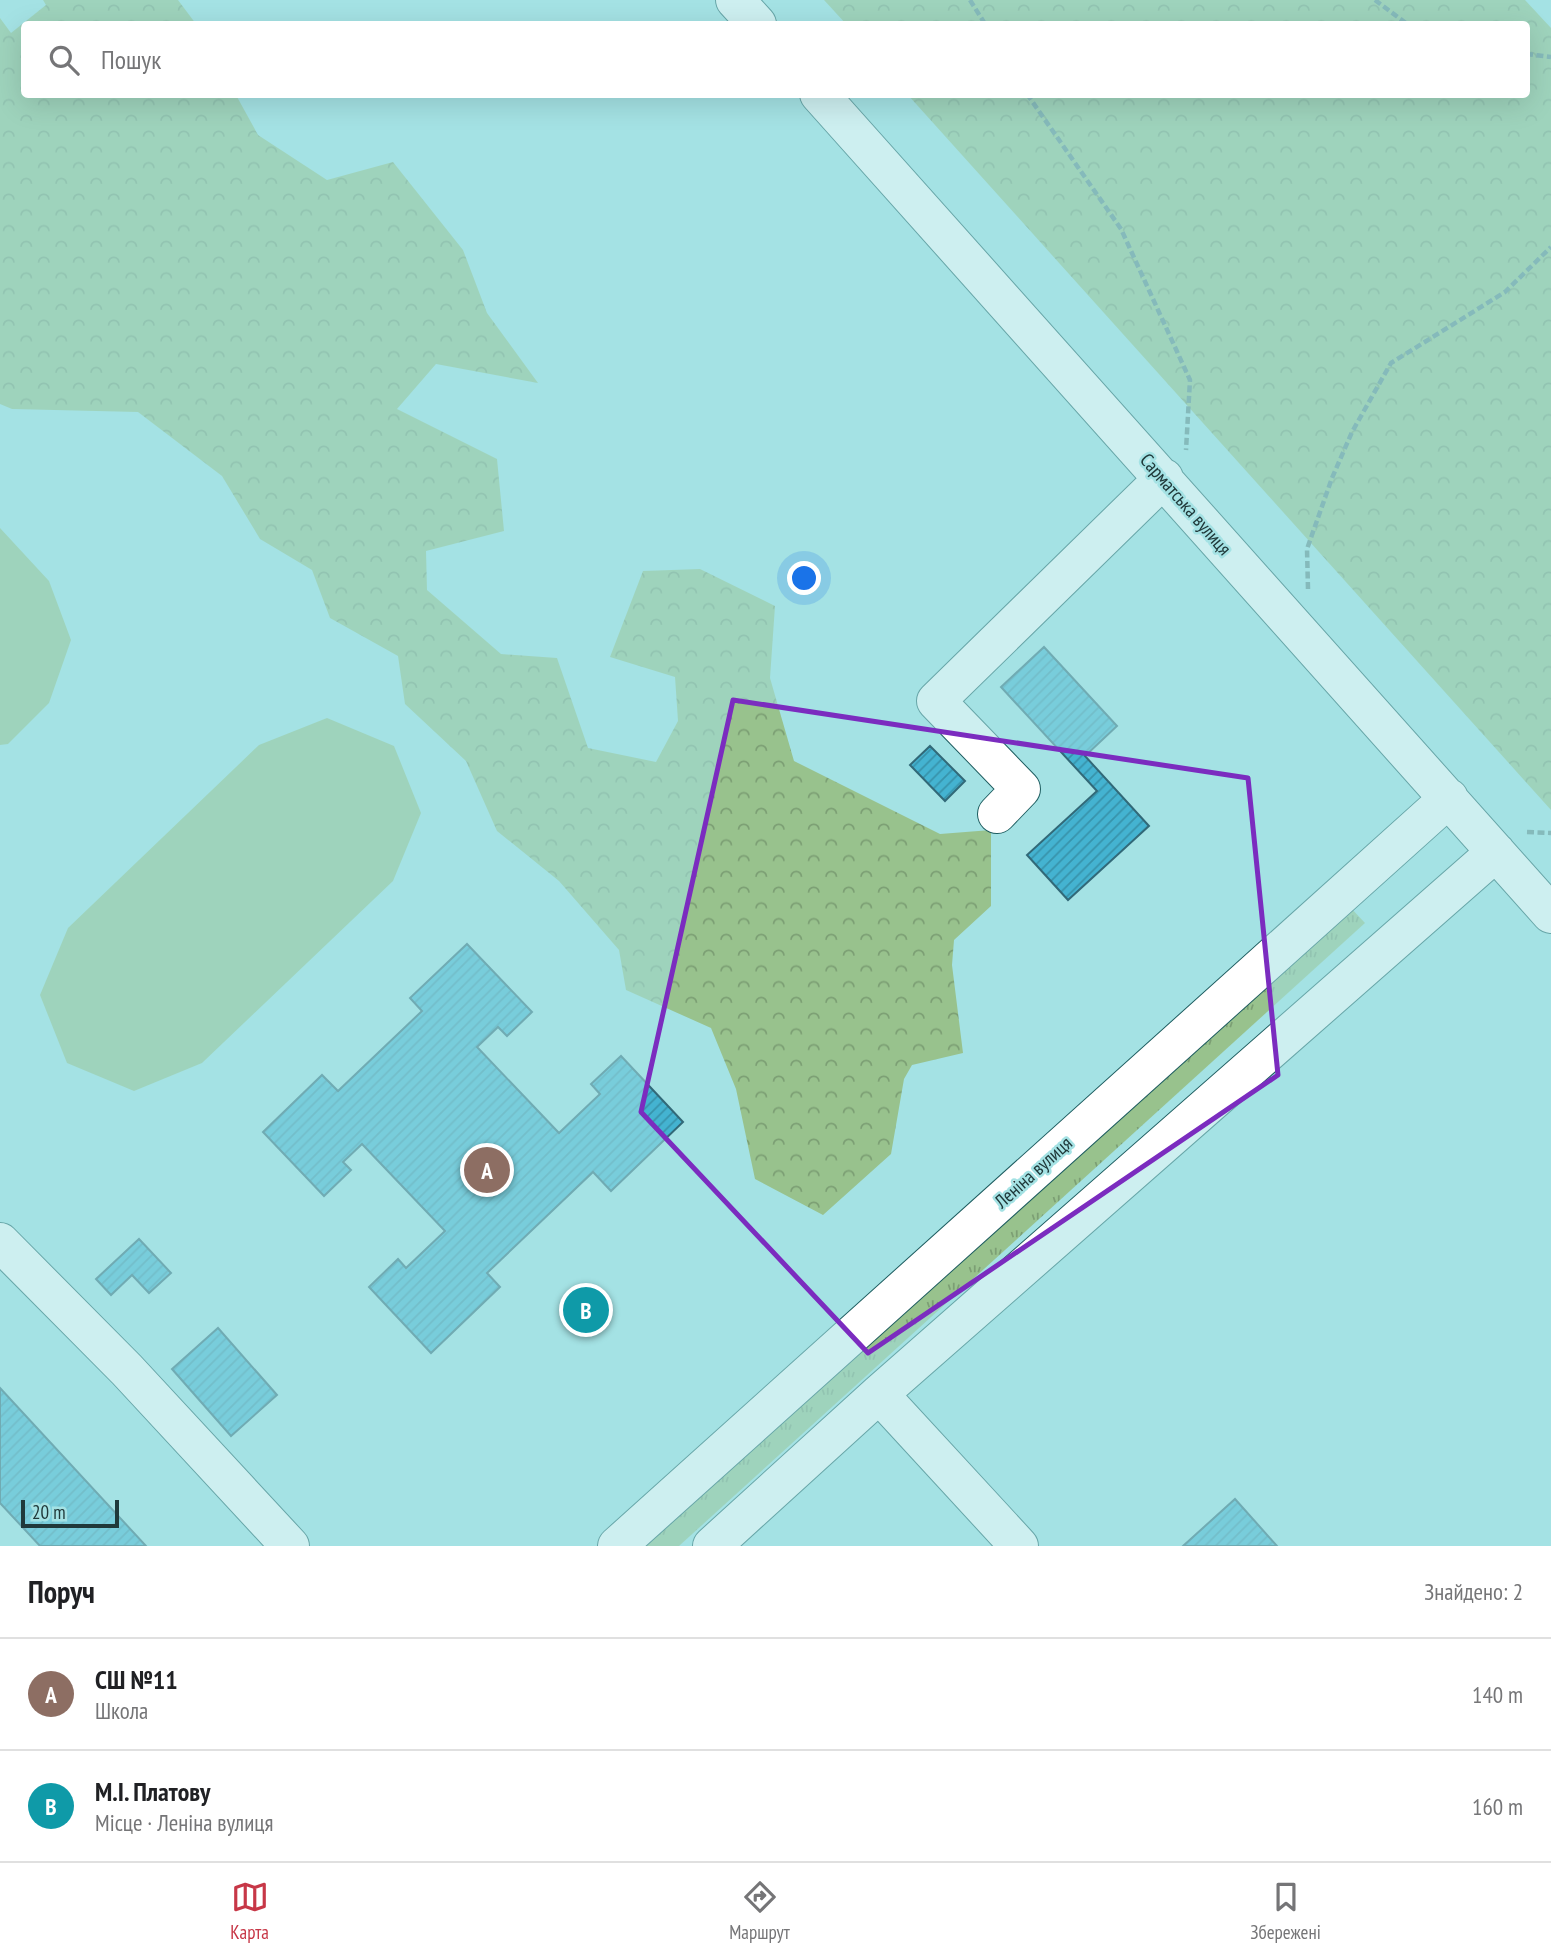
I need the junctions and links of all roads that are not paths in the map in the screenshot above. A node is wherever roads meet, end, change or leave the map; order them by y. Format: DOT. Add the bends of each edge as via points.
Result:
graph roads {
  1 [pos="735,0"];
  2 [pos="754,21"];
  3 [pos="824,98"];
  4 [pos="1173,489"];
  5 [pos="1448,798"];
  6 [pos="997,814"];
  7 [pos="1496,852"];
  8 [pos="1551,914"];
  9 [pos="0,1242"];
  10 [pos="879,1394"];
  11 [pos="290,1546"];
  12 [pos="617,1546"];
  13 [pos="712,1546"];
  14 [pos="1019,1546"];
  1 -- 2 [label="street"];
  3 -- 4 [label="street, Сарматська вулиця"];
  4 -- 5 [label="street, Сарматська вулиця"];
  4 -- 6 [label="street" via="936,701 1021,789"];
  5 -- 7 [label="street, Сарматська вулиця"];
  5 -- 12 [label="street, Леніна вулиця"];
  7 -- 8 [label="street, Сарматська вулиця"];
  7 -- 10 [label="street"];
  9 -- 11 [label="street" via="127,1370"];
  10 -- 13 [label="street"];
  10 -- 14 [label="street"];
}
